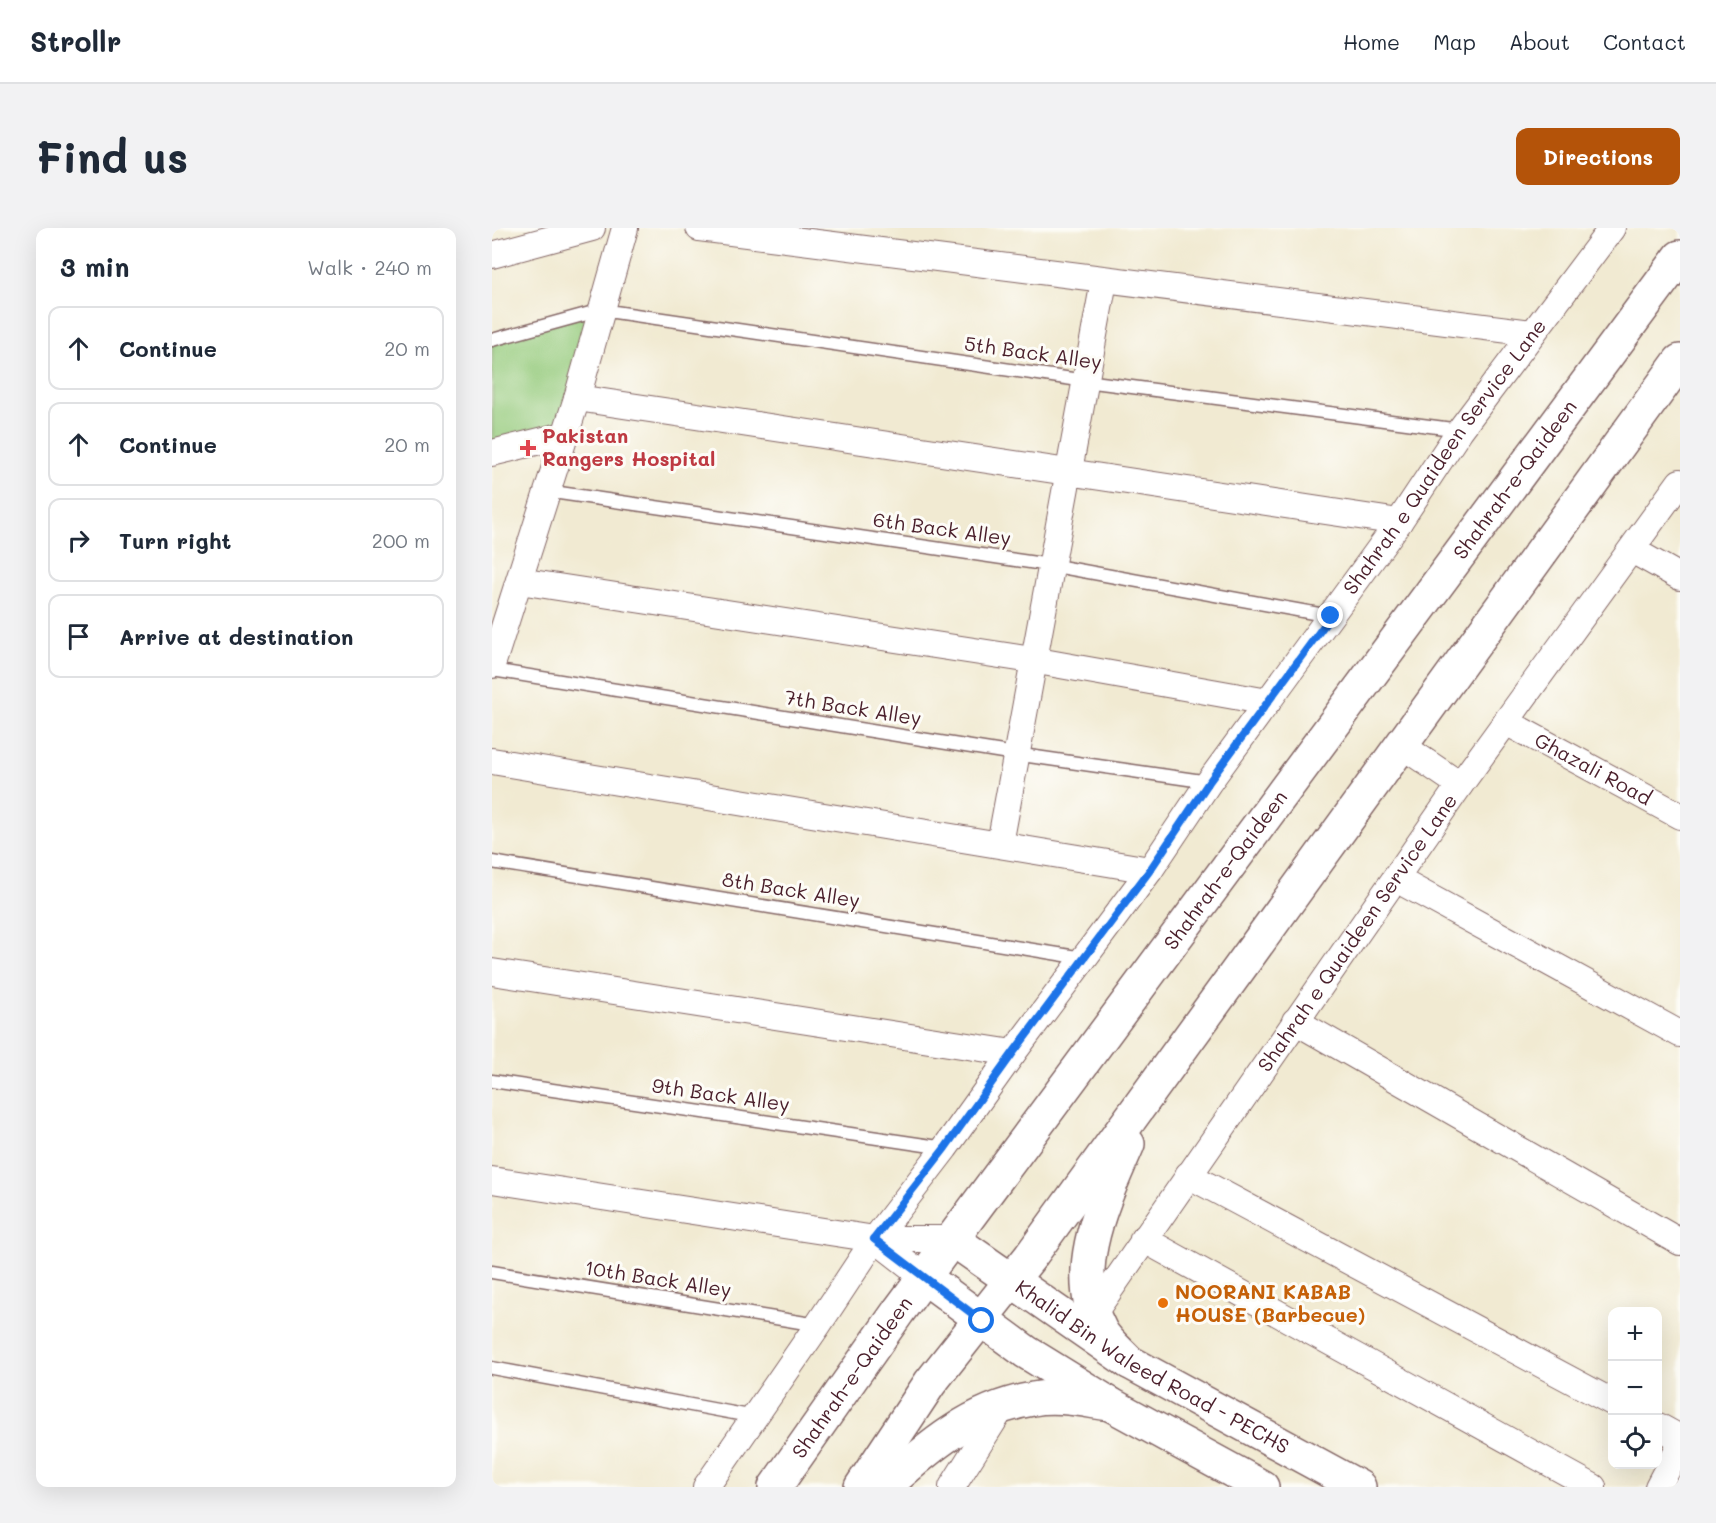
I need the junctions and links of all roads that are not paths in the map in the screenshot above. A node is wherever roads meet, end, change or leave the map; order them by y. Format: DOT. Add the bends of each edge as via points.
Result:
graph roads {
  1 [pos="592,228"];
  2 [pos="625,228"];
  3 [pos="699,228"];
  4 [pos="1612,228"];
  5 [pos="492,255"];
  6 [pos="1680,256"];
  7 [pos="1104,281"];
  8 [pos="601,310"];
  9 [pos="1533,333"];
  10 [pos="492,340"];
  11 [pos="1680,361"];
  12 [pos="1086,381"];
  13 [pos="577,398"];
  14 [pos="1460,430"];
  15 [pos="564,435"];
  16 [pos="492,453"];
  17 [pos="1069,474"];
  18 [pos="1680,482"];
  19 [pos="546,491"];
  20 [pos="1399,522"];
  21 [pos="1632,550"];
  22 [pos="1050,565"];
  23 [pos="1680,577"];
  24 [pos="519,581"];
  25 [pos="1331,616"];
  26 [pos="497,638"];
  27 [pos="1032,660"];
  28 [pos="492,668"];
  29 [pos="1268,702"];
  30 [pos="1506,722"];
  31 [pos="1401,745"];
  32 [pos="1016,754"];
  33 [pos="492,761"];
  34 [pos="1209,782"];
  35 [pos="1460,785"];
  36 [pos="1680,816"];
  37 [pos="1000,844"];
  38 [pos="492,862"];
  39 [pos="1150,870"];
  40 [pos="1396,879"];
  41 [pos="1083,958"];
  42 [pos="492,972"];
  43 [pos="1214,1002"];
  44 [pos="1295,1021"];
  45 [pos="1680,1034"];
  46 [pos="1013,1053"];
  47 [pos="492,1081"];
  48 [pos="945,1148"];
  49 [pos="1188,1175"];
  50 [pos="492,1180"];
  51 [pos="874,1239"];
  52 [pos="952,1239"];
  53 [pos="1143,1239"];
  54 [pos="1680,1242"];
  55 [pos="492,1272"];
  56 [pos="924,1277"];
  57 [pos="1011,1282"];
  58 [pos="1093,1314"];
  59 [pos="982,1321"];
  60 [pos="818,1325"];
  61 [pos="1129,1362"];
  62 [pos="492,1368"];
  63 [pos="1608,1400"];
  64 [pos="1110,1404"];
  65 [pos="1003,1406"];
  66 [pos="755,1416"];
  67 [pos="1662,1428"];
  68 [pos="1680,1438"];
  69 [pos="1680,1445"];
  70 [pos="706,1487"];
  71 [pos="775,1487"];
  72 [pos="861,1487"];
  73 [pos="885,1487"];
  74 [pos="952,1487"];
  75 [pos="1262,1487"];
  76 [pos="1359,1487"];
  77 [pos="1593,1487"];
  78 [pos="1658,1487"];
  1 -- 5 [label="street"];
  2 -- 8 [label="street"];
  3 -- 7 [label="street"];
  4 -- 9 [label="street, Shahrah e Quaideen Service Lane"];
  6 -- 52 [label="main road, Shahrah-e-Qaideen"];
  7 -- 9 [label="street"];
  7 -- 12 [label="street"];
  8 -- 10 [label="lane"];
  8 -- 12 [label="lane, 5th Back Alley"];
  8 -- 13 [label="street"];
  9 -- 14 [label="street, Shahrah e Quaideen Service Lane"];
  11 -- 31 [label="main road"];
  12 -- 14 [label="lane, 5th Back Alley"];
  12 -- 17 [label="street"];
  13 -- 15 [label="street"];
  13 -- 17 [label="street"];
  14 -- 20 [label="street, Shahrah e Quaideen Service Lane"];
  15 -- 16 [label="street"];
  15 -- 19 [label="street"];
  17 -- 20 [label="street"];
  17 -- 22 [label="street"];
  18 -- 21 [label="street, Shahrah e Quaideen Service Lane"];
  19 -- 22 [label="lane, 6th Back Alley"];
  19 -- 24 [label="street"];
  20 -- 25 [label="street, Shahrah e Quaideen Service Lane"];
  21 -- 23 [label="street"];
  21 -- 30 [label="street, Shahrah e Quaideen Service Lane"];
  22 -- 25 [label="lane, 6th Back Alley"];
  22 -- 27 [label="street"];
  24 -- 26 [label="street"];
  24 -- 27 [label="street"];
  25 -- 29 [label="street, Shahrah e Quaideen Service Lane"];
  26 -- 28 [label="street"];
  27 -- 29 [label="street"];
  27 -- 32 [label="street"];
  28 -- 32 [label="lane, 7th Back Alley"];
  29 -- 34 [label="street, Shahrah e Quaideen Service Lane"];
  30 -- 35 [label="street, Shahrah e Quaideen Service Lane"];
  30 -- 36 [label="street, Ghazali Road"];
  31 -- 35 [label="street"];
  31 -- 43 [label="main road"];
  32 -- 34 [label="lane, 7th Back Alley"];
  32 -- 37 [label="street"];
  33 -- 37 [label="street"];
  34 -- 39 [label="street, Shahrah e Quaideen Service Lane"];
  35 -- 40 [label="street, Shahrah e Quaideen Service Lane"];
  37 -- 39 [label="street"];
  38 -- 41 [label="lane, 8th Back Alley"];
  39 -- 41 [label="street, Shahrah e Quaideen Service Lane"];
  40 -- 44 [label="street, Shahrah e Quaideen Service Lane"];
  40 -- 45 [label="street"];
  41 -- 46 [label="street, Shahrah e Quaideen Service Lane"];
  42 -- 46 [label="street"];
  43 -- 57 [label="main road"];
  43 -- 58 [label="main road" via="1136,1125 1097,1216 1088,1288"];
  44 -- 49 [label="street, Shahrah e Quaideen Service Lane"];
  44 -- 54 [label="street"];
  46 -- 48 [label="street, Shahrah e Quaideen Service Lane"];
  47 -- 48 [label="lane, 9th Back Alley"];
  48 -- 51 [label="street, Shahrah e Quaideen Service Lane"];
  49 -- 53 [label="street, Shahrah e Quaideen Service Lane"];
  49 -- 63 [label="street"];
  50 -- 51 [label="street"];
  51 -- 52 [label="street"];
  51 -- 56 [label="street"];
  51 -- 60 [label="street, Shahrah e Quaideen Service Lane"];
  52 -- 56 [label="main road, Shahrah-e-Qaideen"];
  52 -- 57 [label="main road, Khalid Bin Waleed Road - PECHS"];
  53 -- 58 [label="street, Shahrah e Quaideen Service Lane"];
  53 -- 77 [label="street"];
  55 -- 60 [label="lane, 10th Back Alley"];
  56 -- 59 [label="main road"];
  56 -- 71 [label="main road, Shahrah-e-Qaideen"];
  57 -- 59 [label="main road"];
  57 -- 61 [label="main road, Khalid Bin Waleed Road - PECHS"];
  58 -- 61 [label="main road" via="1102,1333"];
  59 -- 64 [label="main road"];
  59 -- 72 [label="main road" via="930,1383"];
  60 -- 66 [label="street, Shahrah e Quaideen Service Lane"];
  61 -- 76 [label="main road, Khalid Bin Waleed Road - PECHS"];
  62 -- 66 [label="lane"];
  64 -- 65 [label="main road" via="1034,1398"];
  64 -- 75 [label="main road"];
  65 -- 73 [label="main road" via="939,1440"];
  65 -- 74 [label="street"];
  66 -- 70 [label="street, Shahrah e Quaideen Service Lane"];
  67 -- 68 [label="street"];
  69 -- 78 [label="street"];
}
